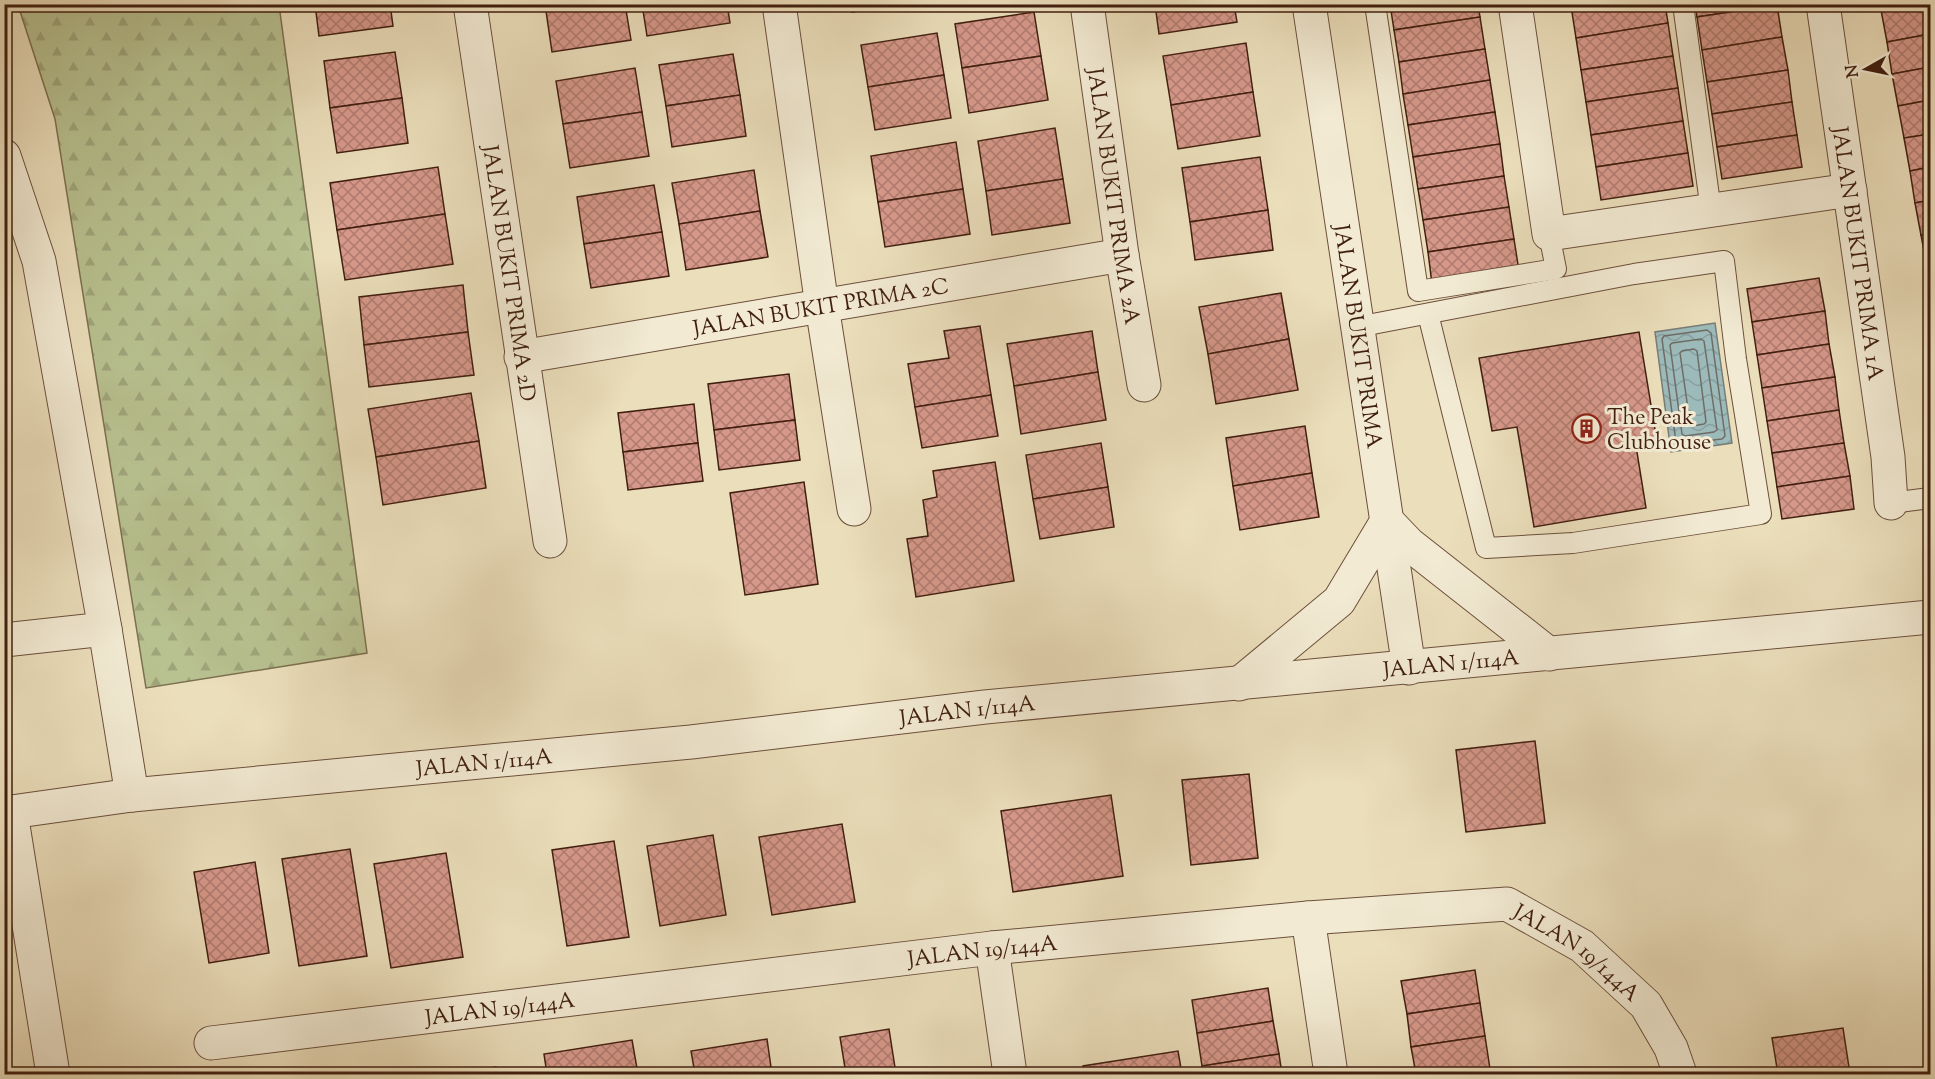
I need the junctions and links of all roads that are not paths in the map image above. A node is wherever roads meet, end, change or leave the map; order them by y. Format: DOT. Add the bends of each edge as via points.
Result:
graph roads {
  1 [pos="470,4"];
  2 [pos="779,4"];
  3 [pos="1087,4"];
  4 [pos="1309,4"];
  5 [pos="1375,4"];
  6 [pos="1515,4"];
  7 [pos="1683,4"];
  8 [pos="1822,4"];
  9 [pos="4,156"];
  10 [pos="1850,190"];
  11 [pos="1711,211"];
  12 [pos="1549,234"];
  13 [pos="1122,255"];
  14 [pos="822,306"];
  15 [pos="1428,314"];
  16 [pos="1357,327"];
  17 [pos="521,357"];
  18 [pos="1144,385"];
  19 [pos="1930,498"];
  20 [pos="1892,503"];
  21 [pos="854,509"];
  22 [pos="1387,521"];
  23 [pos="550,541"];
  24 [pos="1930,617"];
  25 [pos="105,628"];
  26 [pos="4,640"];
  27 [pos="1549,654"];
  28 [pos="1409,668"];
  29 [pos="1239,684"];
  30 [pos="132,795"];
  31 [pos="8,813"];
  32 [pos="1308,918"];
  33 [pos="992,948"];
  34 [pos="211,1043"];
  35 [pos="53,1074"];
  36 [pos="1011,1074"];
  37 [pos="1331,1074"];
  38 [pos="1680,1074"];
  1 -- 17 [label="street, JALAN BUKIT PRIMA 2D"];
  2 -- 14 [label="street"];
  3 -- 13 [label="street, JALAN BUKIT PRIMA 2A"];
  4 -- 16 [label="street, JALAN BUKIT PRIMA"];
  5 -- 12 [label="lane" via="1418,291 1556,269"];
  6 -- 12 [label="street"];
  7 -- 11 [label="lane"];
  8 -- 10 [label="street, JALAN BUKIT PRIMA 1A"];
  9 -- 25 [label="street" via="39,261"];
  10 -- 11 [label="street"];
  10 -- 20 [label="street, JALAN BUKIT PRIMA 1A"];
  11 -- 12 [label="street"];
  13 -- 14 [label="street, JALAN BUKIT PRIMA 2C"];
  13 -- 18 [label="street, JALAN BUKIT PRIMA 2A"];
  14 -- 17 [label="street, JALAN BUKIT PRIMA 2C"];
  14 -- 21 [label="street"];
  15 -- 15 [label="lane" via="1486,548 1573,543 1761,514 1724,261 1634,274"];
  15 -- 16 [label="lane"];
  16 -- 22 [label="street, JALAN BUKIT PRIMA"];
  17 -- 23 [label="street, JALAN BUKIT PRIMA 2D"];
  19 -- 20 [label="lane"];
  22 -- 27 [label="street" via="1408,544"];
  22 -- 28 [label="street, JALAN BUKIT PRIMA"];
  22 -- 29 [label="street" via="1340,601"];
  24 -- 27 [label="street, JALAN 1/114A"];
  25 -- 26 [label="street"];
  25 -- 30 [label="street"];
  27 -- 28 [label="street, JALAN 1/114A"];
  28 -- 29 [label="street, JALAN 1/114A"];
  29 -- 30 [label="street, JALAN 1/114A"];
  30 -- 31 [label="street, JALAN 1/114A"];
  31 -- 35 [label="street"];
  32 -- 33 [label="street, JALAN 19/144A"];
  32 -- 37 [label="street"];
  32 -- 38 [label="street, JALAN 19/144A" via="1507,904 1582,946 1646,1005 1671,1048"];
  33 -- 34 [label="street, JALAN 19/144A"];
  33 -- 36 [label="street"];
}
